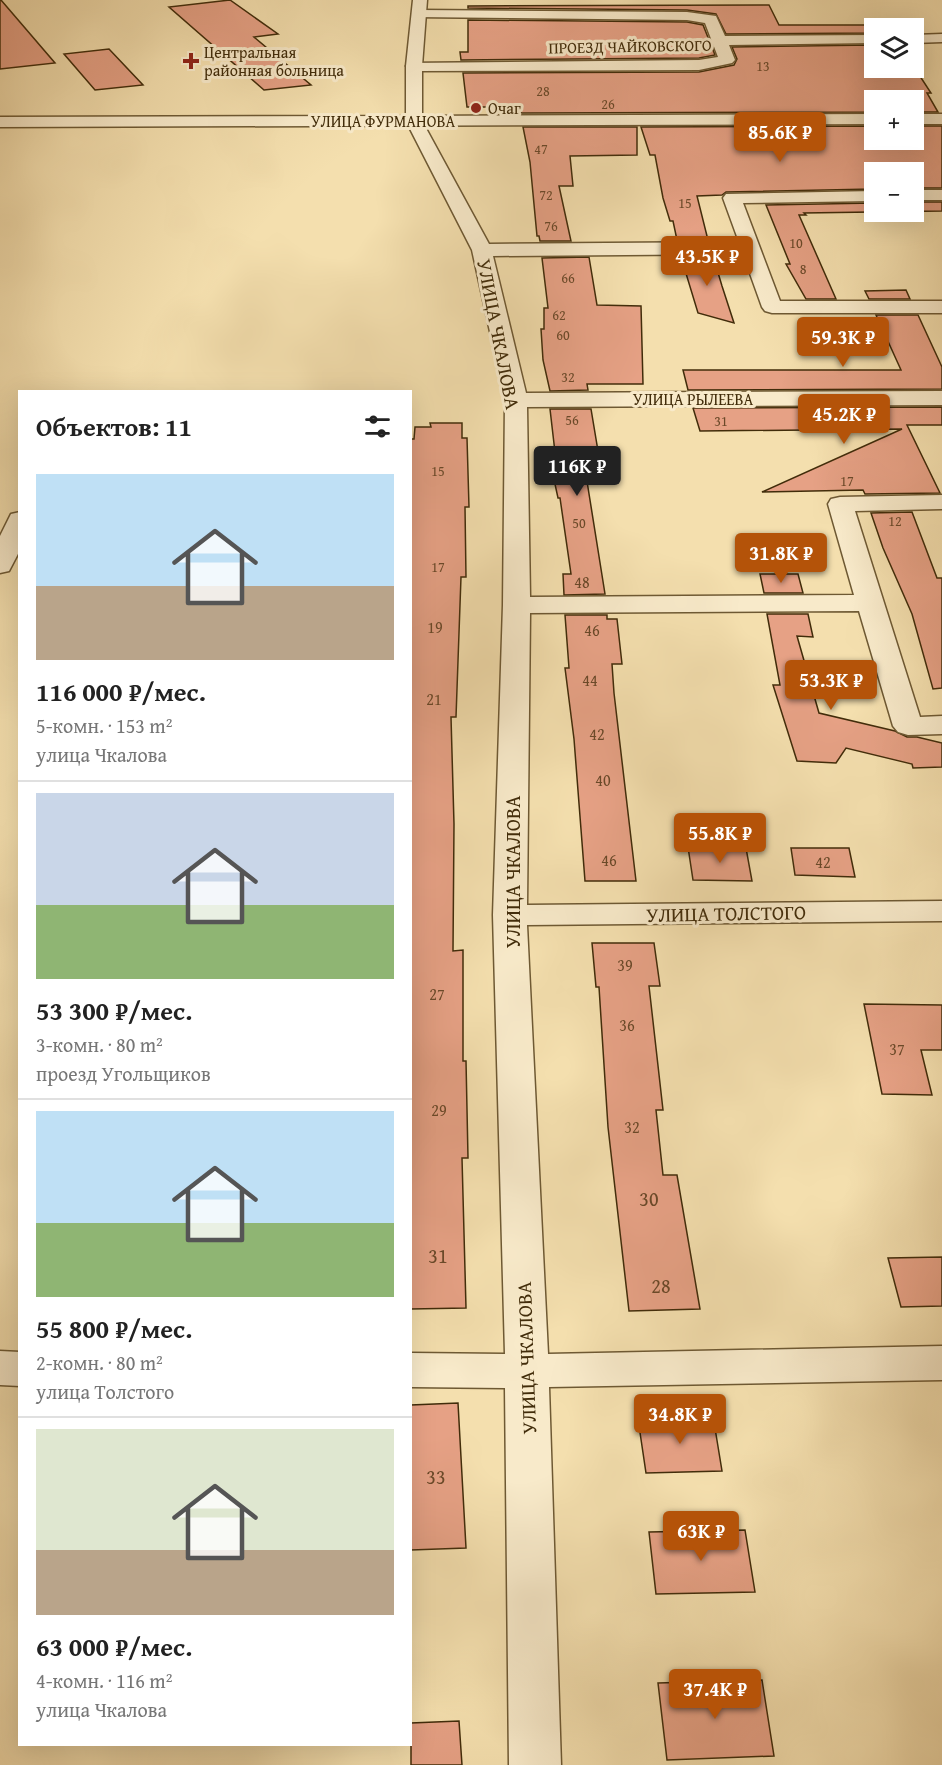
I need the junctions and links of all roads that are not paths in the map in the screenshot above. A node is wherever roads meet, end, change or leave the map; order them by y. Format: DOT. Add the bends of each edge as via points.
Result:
graph roads {
  1 [pos="419,7"];
  2 [pos="864,39"];
  3 [pos="924,39"];
  4 [pos="942,39"];
  5 [pos="719,41"];
  6 [pos="414,66"];
  7 [pos="864,119"];
  8 [pos="924,119"];
  9 [pos="942,119"];
  10 [pos="0,122"];
  11 [pos="414,122"];
  12 [pos="924,195"];
  13 [pos="942,195"];
  14 [pos="864,196"];
  15 [pos="751,248"];
  16 [pos="482,250"];
  17 [pos="942,307"];
  18 [pos="942,398"];
  19 [pos="516,400"];
  20 [pos="942,502"];
  21 [pos="18,524"];
  22 [pos="0,565"];
  23 [pos="870,603"];
  24 [pos="517,605"];
  25 [pos="942,725"];
  26 [pos="942,911"];
  27 [pos="510,915"];
  28 [pos="942,1364"];
  29 [pos="0,1368"];
  30 [pos="18,1368"];
  31 [pos="412,1370"];
  32 [pos="527,1371"];
  33 [pos="535,1765"];
  1 -- 5 [label="street, ПРОЕЗД ЧАЙКОВСКОГО" via="687,15 711,19"];
  1 -- 6 [label="street, УЛИЦА ЧКАЛОВА"];
  2 -- 5 [label="street"];
  3 -- 4 [label="street"];
  5 -- 6 [label="street, ПРОЕЗД ЧАЙКОВСКОГО" via="727,60 699,65"];
  6 -- 11 [label="street, УЛИЦА ЧКАЛОВА"];
  7 -- 11 [label="street, УЛИЦА ФУРМАНОВА"];
  8 -- 9 [label="street"];
  10 -- 11 [label="street, УЛИЦА ФУРМАНОВА"];
  11 -- 16 [label="street, УЛИЦА ЧКАЛОВА"];
  12 -- 13 [label="street"];
  14 -- 15 [label="street" via="732,198"];
  15 -- 16 [label="street"];
  15 -- 17 [label="street" via="772,307"];
  16 -- 19 [label="street, УЛИЦА ЧКАЛОВА"];
  18 -- 19 [label="street, УЛИЦА РЫЛЕЕВА"];
  19 -- 24 [label="street, УЛИЦА ЧКАЛОВА"];
  20 -- 23 [label="street" via="840,504"];
  21 -- 22 [label="street"];
  23 -- 24 [label="street"];
  23 -- 25 [label="street" via="908,726"];
  24 -- 27 [label="street, УЛИЦА ЧКАЛОВА"];
  26 -- 27 [label="street, УЛИЦА ТОЛСТОГО"];
  27 -- 32 [label="street, УЛИЦА ЧКАЛОВА"];
  28 -- 32 [label="street"];
  29 -- 30 [label="street"];
  31 -- 32 [label="street"];
  32 -- 33 [label="street, УЛИЦА ЧКАЛОВА"];
}
